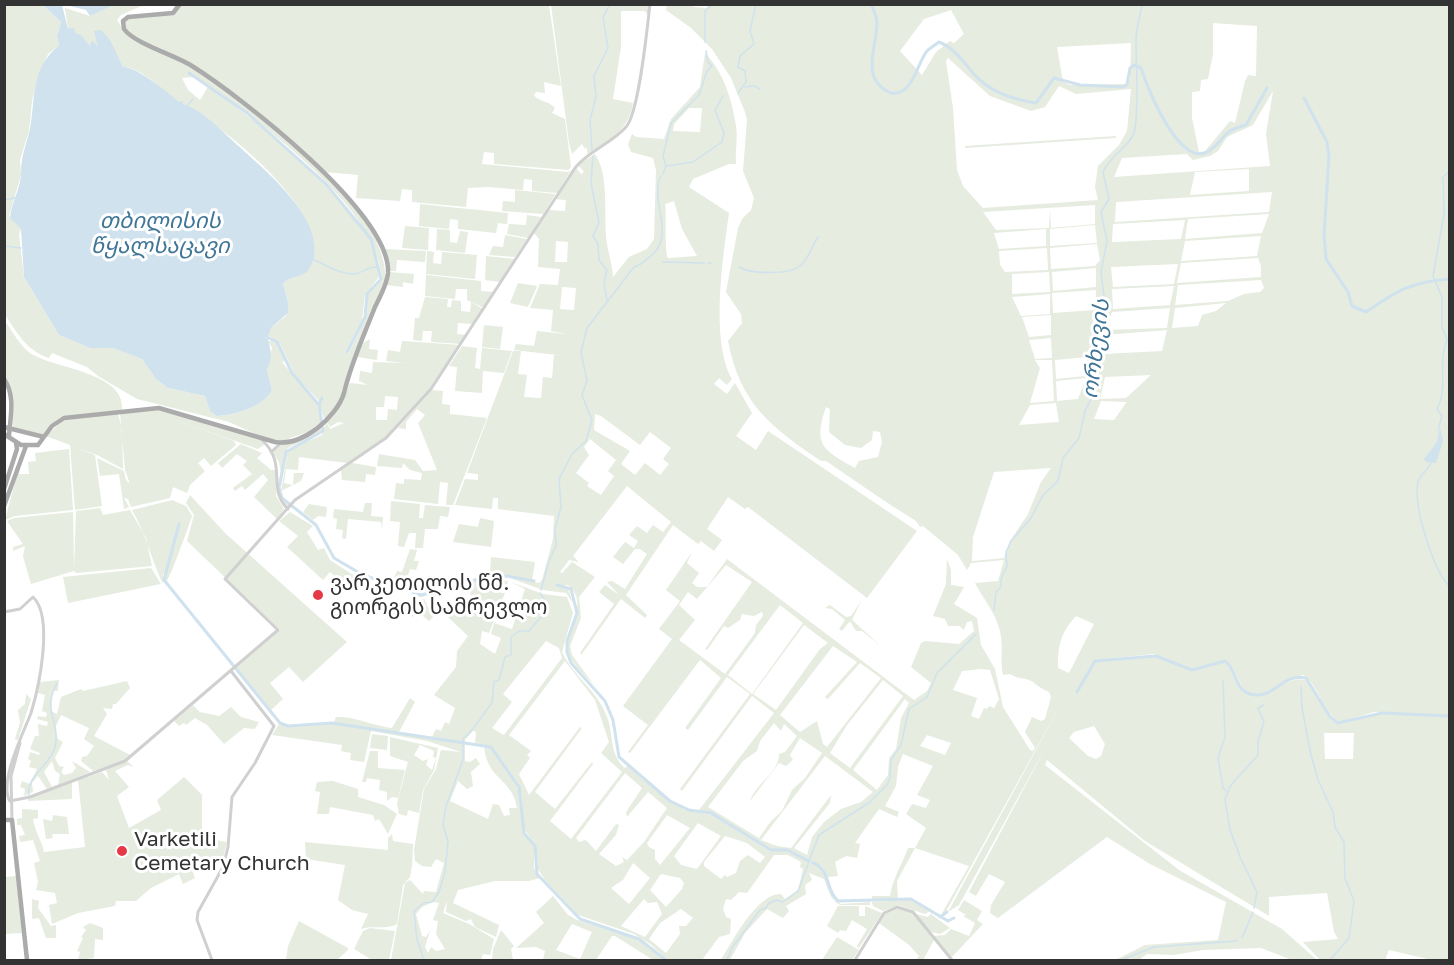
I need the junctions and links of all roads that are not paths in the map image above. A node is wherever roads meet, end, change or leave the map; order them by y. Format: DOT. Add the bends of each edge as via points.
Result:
graph roads {
  1 [pos="180,4"];
  2 [pos="651,4"];
  3 [pos="4,379"];
  4 [pos="7,427"];
  5 [pos="7,435"];
  6 [pos="34,435"];
  7 [pos="44,437"];
  8 [pos="260,438"];
  9 [pos="16,442"];
  10 [pos="281,443"];
  11 [pos="38,445"];
  12 [pos="26,446"];
  13 [pos="271,452"];
  14 [pos="4,489"];
  15 [pos="4,506"];
  16 [pos="289,508"];
  17 [pos="4,612"];
  18 [pos="233,669"];
  19 [pos="10,801"];
  20 [pos="4,820"];
  21 [pos="12,820"];
  22 [pos="13,832"];
  23 [pos="4,833"];
  24 [pos="27,960"];
  25 [pos="212,960"];
  26 [pos="855,960"];
  27 [pos="952,960"];
  1 -- 10 [label="main road" via="172,13 128,17 123,21 124,29 199,70 266,120 370,224 388,267 387,279 340,404 301,437"];
  2 -- 16 [label="street" via="630,122 575,168 431,389 386,438"];
  3 -- 4 [label="main road" via="10,395"];
  4 -- 5 [label="main road"];
  4 -- 6 [label="main road"];
  5 -- 9 [label="main road"];
  6 -- 7 [label="main road"];
  6 -- 11 [label="main road" via="39,439"];
  7 -- 8 [label="main road" via="64,418 159,408"];
  7 -- 11 [label="main road"];
  8 -- 10 [label="main road"];
  8 -- 13 [label="street"];
  9 -- 12 [label="main road"];
  9 -- 14 [label="main road"];
  10 -- 13 [label="street"];
  11 -- 12 [label="main road"];
  12 -- 15 [label="main road"];
  13 -- 16 [label="street" via="279,470 277,495"];
  16 -- 18 [label="street" via="225,579 278,630"];
  17 -- 19 [label="street" via="20,609 33,597 44,616 37,689 11,772"];
  18 -- 19 [label="street" via="125,761"];
  18 -- 25 [label="street" via="274,726 232,797 223,867 197,914"];
  19 -- 21 [label="street"];
  20 -- 21 [label="main road"];
  21 -- 22 [label="main road"];
  22 -- 23 [label="main road"];
  22 -- 24 [label="main road"];
  26 -- 27 [label="street" via="884,913 897,907 913,912"];
}
